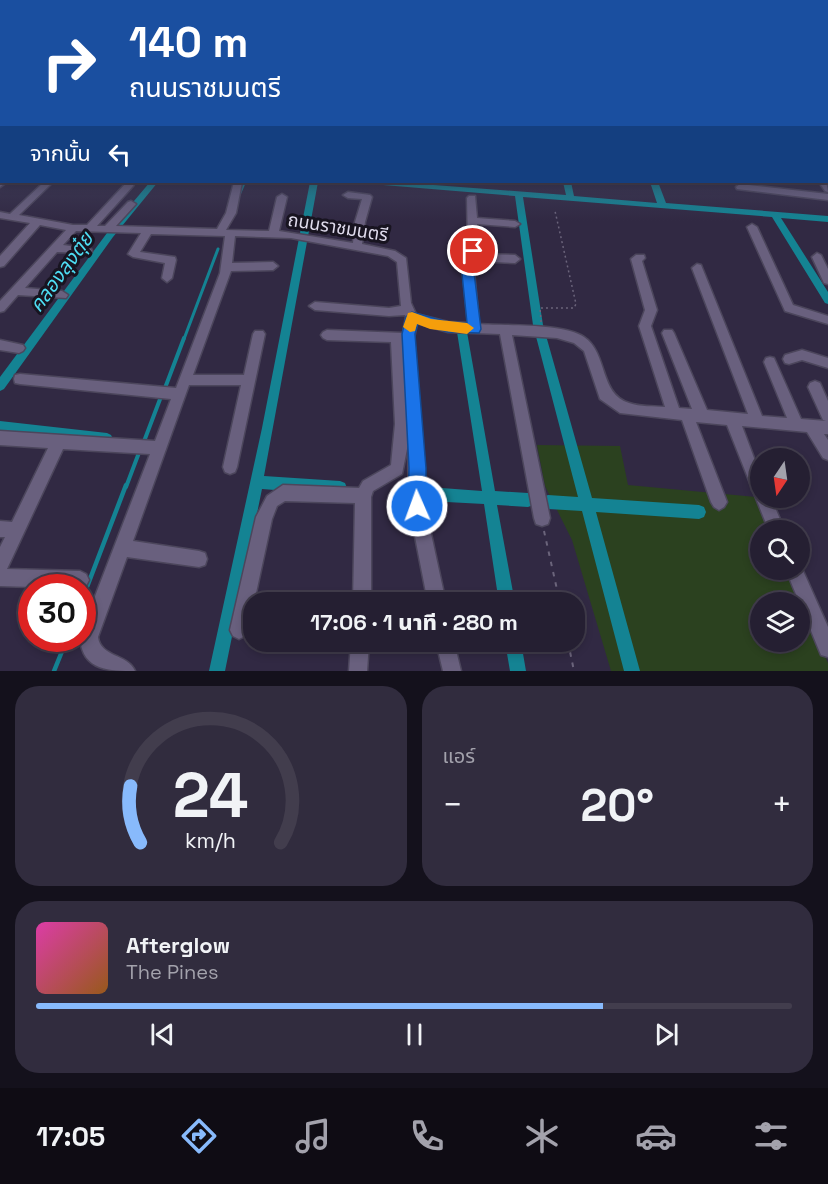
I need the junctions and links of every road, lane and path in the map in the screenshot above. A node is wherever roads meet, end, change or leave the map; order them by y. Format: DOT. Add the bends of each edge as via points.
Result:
graph roads {
  1 [pos="48,183"];
  2 [pos="238,183"];
  3 [pos="130,184"];
  4 [pos="740,187"];
  5 [pos="348,195"];
  6 [pos="282,197"];
  7 [pos="828,197"];
  8 [pos="472,198"];
  9 [pos="131,204"];
  10 [pos="555,211"];
  11 [pos="0,216"];
  12 [pos="12,217"];
  13 [pos="38,221"];
  14 [pos="472,221"];
  15 [pos="515,224"];
  16 [pos="752,227"];
  17 [pos="73,228"];
  18 [pos="89,229"];
  19 [pos="109,230"];
  20 [pos="148,231"];
  21 [pos="224,234"];
  22 [pos="273,235"];
  23 [pos="54,248"];
  24 [pos="357,248"];
  25 [pos="87,251"];
  26 [pos="470,257"];
  27 [pos="817,257"];
  28 [pos="640,258"];
  29 [pos="515,259"];
  30 [pos="0,262"];
  31 [pos="273,266"];
  32 [pos="227,267"];
  33 [pos="697,268"];
  34 [pos="167,278"];
  35 [pos="828,280"];
  36 [pos="15,291"];
  37 [pos="62,295"];
  38 [pos="315,306"];
  39 [pos="0,308"];
  40 [pos="410,313"];
  41 [pos="828,320"];
  42 [pos="474,329"];
  43 [pos="505,331"];
  44 [pos="542,332"];
  45 [pos="668,333"];
  46 [pos="259,334"];
  47 [pos="327,335"];
  48 [pos="402,339"];
  49 [pos="0,345"];
  50 [pos="19,348"];
  51 [pos="789,359"];
  52 [pos="770,362"];
  53 [pos="828,363"];
  54 [pos="20,379"];
  55 [pos="248,380"];
  56 [pos="815,387"];
  57 [pos="174,390"];
  58 [pos="681,415"];
  59 [pos="702,416"];
  60 [pos="828,416"];
  61 [pos="732,419"];
  62 [pos="757,420"];
  63 [pos="804,426"];
  64 [pos="828,428"];
  65 [pos="0,438"];
  66 [pos="58,443"];
  67 [pos="155,448"];
  68 [pos="826,448"];
  69 [pos="408,450"];
  70 [pos="750,466"];
  71 [pos="230,467"];
  72 [pos="363,496"];
  73 [pos="719,502"];
  74 [pos="542,518"];
  75 [pos="0,529"];
  76 [pos="17,530"];
  77 [pos="121,548"];
  78 [pos="199,559"];
  79 [pos="0,565"];
  80 [pos="0,577"];
  81 [pos="18,578"];
  82 [pos="798,580"];
  83 [pos="362,592"];
  84 [pos="435,592"];
  85 [pos="558,592"];
  86 [pos="239,630"];
  87 [pos="828,648"];
  88 [pos="359,652"];
  89 [pos="448,652"];
  90 [pos="570,652"];
  91 [pos="126,671"];
  92 [pos="358,671"];
  93 [pos="452,671"];
  94 [pos="574,671"];
  1 -- 12 [label="street"];
  2 -- 21 [label="street"];
  3 -- 18 [label="street"];
  4 -- 7 [label="street"];
  5 -- 24 [label="street" via="367,197"];
  6 -- 22 [label="street"];
  8 -- 14 [label="street"];
  9 -- 19 [label="street"];
  10 -- 44 [label="path" via="576,304 574,308 540,308"];
  11 -- 12 [label="street, ถนนราชมนตรี"];
  12 -- 13 [label="street, ถนนราชมนตรี"];
  13 -- 17 [label="street, ถนนราชมนตรี"];
  13 -- 30 [label="street"];
  14 -- 15 [label="street"];
  14 -- 26 [label="street"];
  16 -- 41 [label="street" via="789,308"];
  17 -- 18 [label="street, ถนนราชมนตรี"];
  17 -- 23 [label="street"];
  18 -- 19 [label="street, ถนนราชมนตรี"];
  19 -- 20 [label="street, ถนนราชมนตรี"];
  20 -- 21 [label="street, ถนนราชมนตรี"];
  20 -- 34 [label="street" via="134,254 171,260"];
  21 -- 22 [label="street, ถนนราชมนตรี"];
  21 -- 32 [label="street"];
  22 -- 24 [label="street, ถนนราชมนตรี"];
  23 -- 25 [label="street"];
  23 -- 36 [label="street"];
  24 -- 40 [label="street, ถนนราชมนตรี" via="391,253 402,261"];
  26 -- 29 [label="street"];
  26 -- 42 [label="street" via="467,264"];
  27 -- 35 [label="street"];
  28 -- 58 [label="street" via="636,260 651,310 645,326"];
  31 -- 32 [label="street"];
  32 -- 57 [label="street"];
  33 -- 62 [label="street"];
  36 -- 37 [label="street"];
  36 -- 39 [label="street"];
  38 -- 40 [label="street"];
  40 -- 42 [label="street" via="439,325"];
  40 -- 48 [label="street, ถนนราชมนตรี"];
  42 -- 43 [label="street"];
  43 -- 44 [label="street"];
  43 -- 74 [label="street"];
  44 -- 58 [label="street" via="578,339 589,348 605,395 616,404 626,409"];
  45 -- 59 [label="street"];
  46 -- 55 [label="street"];
  47 -- 48 [label="street"];
  48 -- 69 [label="street, ถนนราชมนตรี" via="400,363"];
  49 -- 50 [label="street"];
  51 -- 53 [label="street" via="802,355"];
  52 -- 63 [label="street"];
  54 -- 57 [label="street"];
  55 -- 57 [label="street"];
  55 -- 71 [label="street"];
  56 -- 60 [label="street"];
  57 -- 67 [label="street"];
  58 -- 59 [label="street"];
  58 -- 73 [label="street"];
  59 -- 61 [label="street"];
  61 -- 62 [label="street"];
  61 -- 70 [label="street"];
  62 -- 63 [label="street"];
  63 -- 64 [label="street"];
  63 -- 68 [label="street"];
  65 -- 66 [label="street"];
  66 -- 67 [label="street"];
  66 -- 76 [label="street"];
  67 -- 77 [label="street"];
  69 -- 72 [label="street" via="397,468 368,486"];
  69 -- 84 [label="street, ถนนราชมนตรี"];
  72 -- 83 [label="street"];
  72 -- 86 [label="street" via="283,493 272,501 264,517"];
  74 -- 85 [label="path"];
  75 -- 76 [label="street"];
  76 -- 79 [label="street"];
  77 -- 78 [label="street"];
  77 -- 91 [label="street" via="89,637 90,648 96,655"];
  80 -- 81 [label="street"];
  82 -- 87 [label="street"];
  88 -- 92 [label="street"];
  89 -- 93 [label="street"];
  90 -- 94 [label="path"];
}
